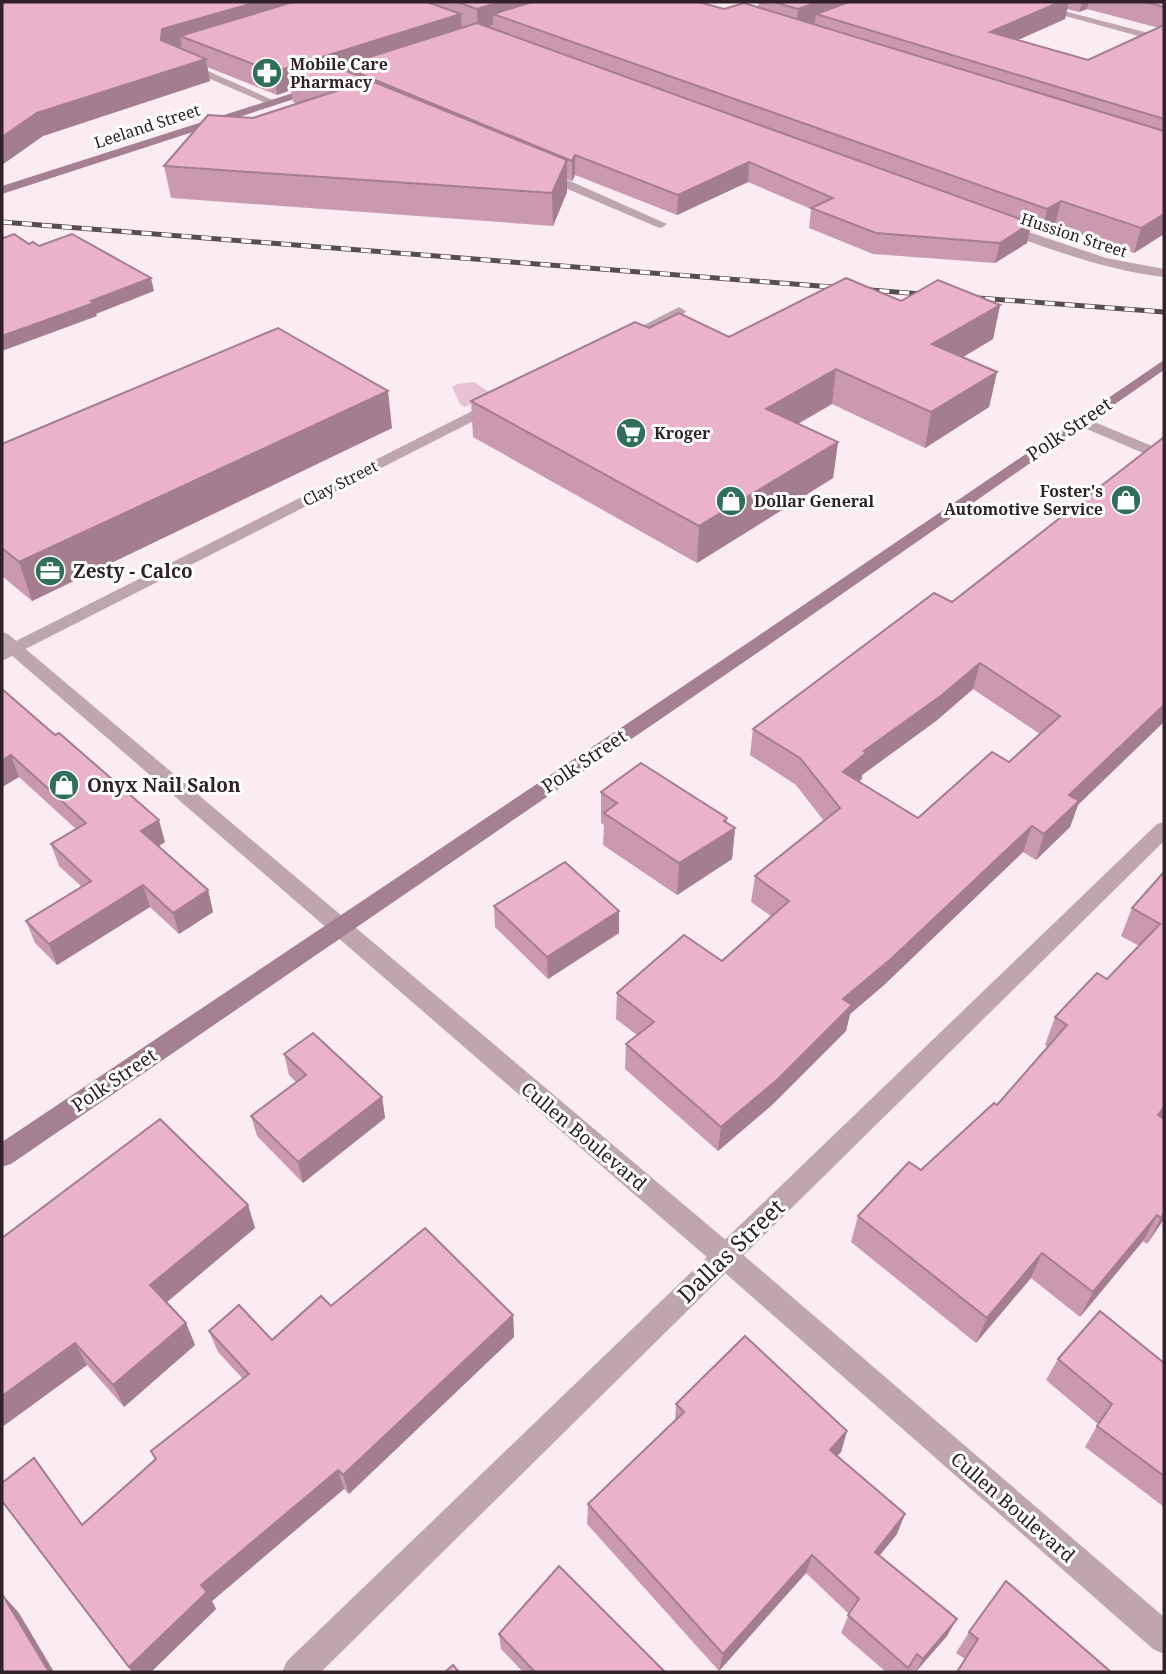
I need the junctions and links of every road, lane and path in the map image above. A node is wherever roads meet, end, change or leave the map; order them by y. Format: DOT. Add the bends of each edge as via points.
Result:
graph roads {
  1 [pos="1019,2"];
  2 [pos="1164,40"];
  3 [pos="171,59"];
  4 [pos="328,85"];
  5 [pos="272,102"];
  6 [pos="528,168"];
  7 [pos="2,190"];
  8 [pos="989,222"];
  9 [pos="661,224"];
  10 [pos="1164,273"];
  11 [pos="679,311"];
  12 [pos="608,347"];
  13 [pos="1164,364"];
  14 [pos="514,395"];
  15 [pos="1080,421"];
  16 [pos="1164,457"];
  17 [pos="6,647"];
  18 [pos="1164,829"];
  19 [pos="338,927"];
  20 [pos="2,1156"];
  21 [pos="725,1256"];
  22 [pos="1164,1638"];
  23 [pos="298,1672"];
  1 -- 2 [label="street"];
  3 -- 5 [label="street"];
  4 -- 5 [label="main road, Leeland Street"];
  5 -- 7 [label="main road, Leeland Street"];
  6 -- 9 [label="street"];
  8 -- 10 [label="street, Hussion Street" via="1093,260"];
  11 -- 12 [label="street"];
  13 -- 15 [label="main road, Polk Street"];
  14 -- 17 [label="street, Clay Street"];
  15 -- 16 [label="street"];
  15 -- 19 [label="main road, Polk Street"];
  17 -- 19 [label="street, Cullen Boulevard"];
  18 -- 21 [label="street, Dallas Street"];
  19 -- 20 [label="main road, Polk Street"];
  19 -- 21 [label="street, Cullen Boulevard"];
  21 -- 22 [label="street, Cullen Boulevard"];
  21 -- 23 [label="street, Dallas Street"];
}
